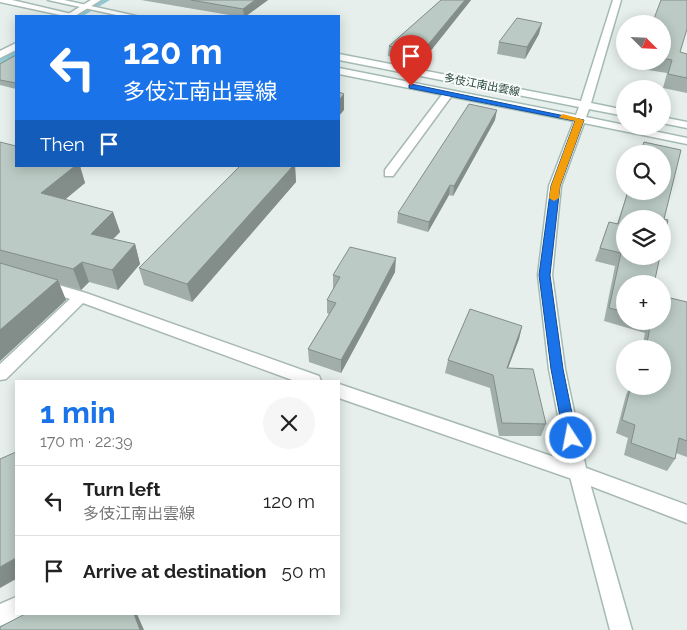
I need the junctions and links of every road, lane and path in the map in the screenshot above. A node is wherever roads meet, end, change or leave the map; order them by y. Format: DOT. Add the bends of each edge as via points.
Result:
graph roads {
  1 [pos="0,0"];
  2 [pos="52,0"];
  3 [pos="97,0"];
  4 [pos="617,0"];
  5 [pos="85,7"];
  6 [pos="68,15"];
  7 [pos="73,15"];
  8 [pos="127,15"];
  9 [pos="15,47"];
  10 [pos="340,57"];
  11 [pos="3,58"];
  12 [pos="340,71"];
  13 [pos="448,94"];
  14 [pos="585,105"];
  15 [pos="616,111"];
  16 [pos="580,120"];
  17 [pos="671,122"];
  18 [pos="687,125"];
  19 [pos="687,141"];
  20 [pos="390,173"];
  21 [pos="27,281"];
  22 [pos="82,297"];
  23 [pos="0,374"];
  24 [pos="309,380"];
  25 [pos="340,391"];
  26 [pos="578,473"];
  27 [pos="687,514"];
  28 [pos="15,608"];
  29 [pos="0,615"];
  30 [pos="621,630"];
  1 -- 6 [label="street"];
  2 -- 5 [label="street"];
  3 -- 5 [label="street"];
  4 -- 14 [label="street"];
  5 -- 7 [label="street"];
  5 -- 8 [label="street"];
  9 -- 11 [label="street"];
  10 -- 14 [label="street, 多伎江南出雲線"];
  12 -- 13 [label="street, 多伎江南出雲線"];
  13 -- 16 [label="street, 多伎江南出雲線"];
  13 -- 20 [label="street"];
  14 -- 15 [label="street, 多伎江南出雲線"];
  14 -- 16 [label="street"];
  16 -- 19 [label="street, 多伎江南出雲線"];
  16 -- 26 [label="street" via="555,186 545,275 557,369"];
  17 -- 18 [label="street"];
  21 -- 22 [label="street"];
  22 -- 23 [label="street"];
  22 -- 24 [label="street"];
  25 -- 26 [label="street"];
  26 -- 27 [label="street"];
  26 -- 30 [label="street"];
  28 -- 29 [label="street"];
}
